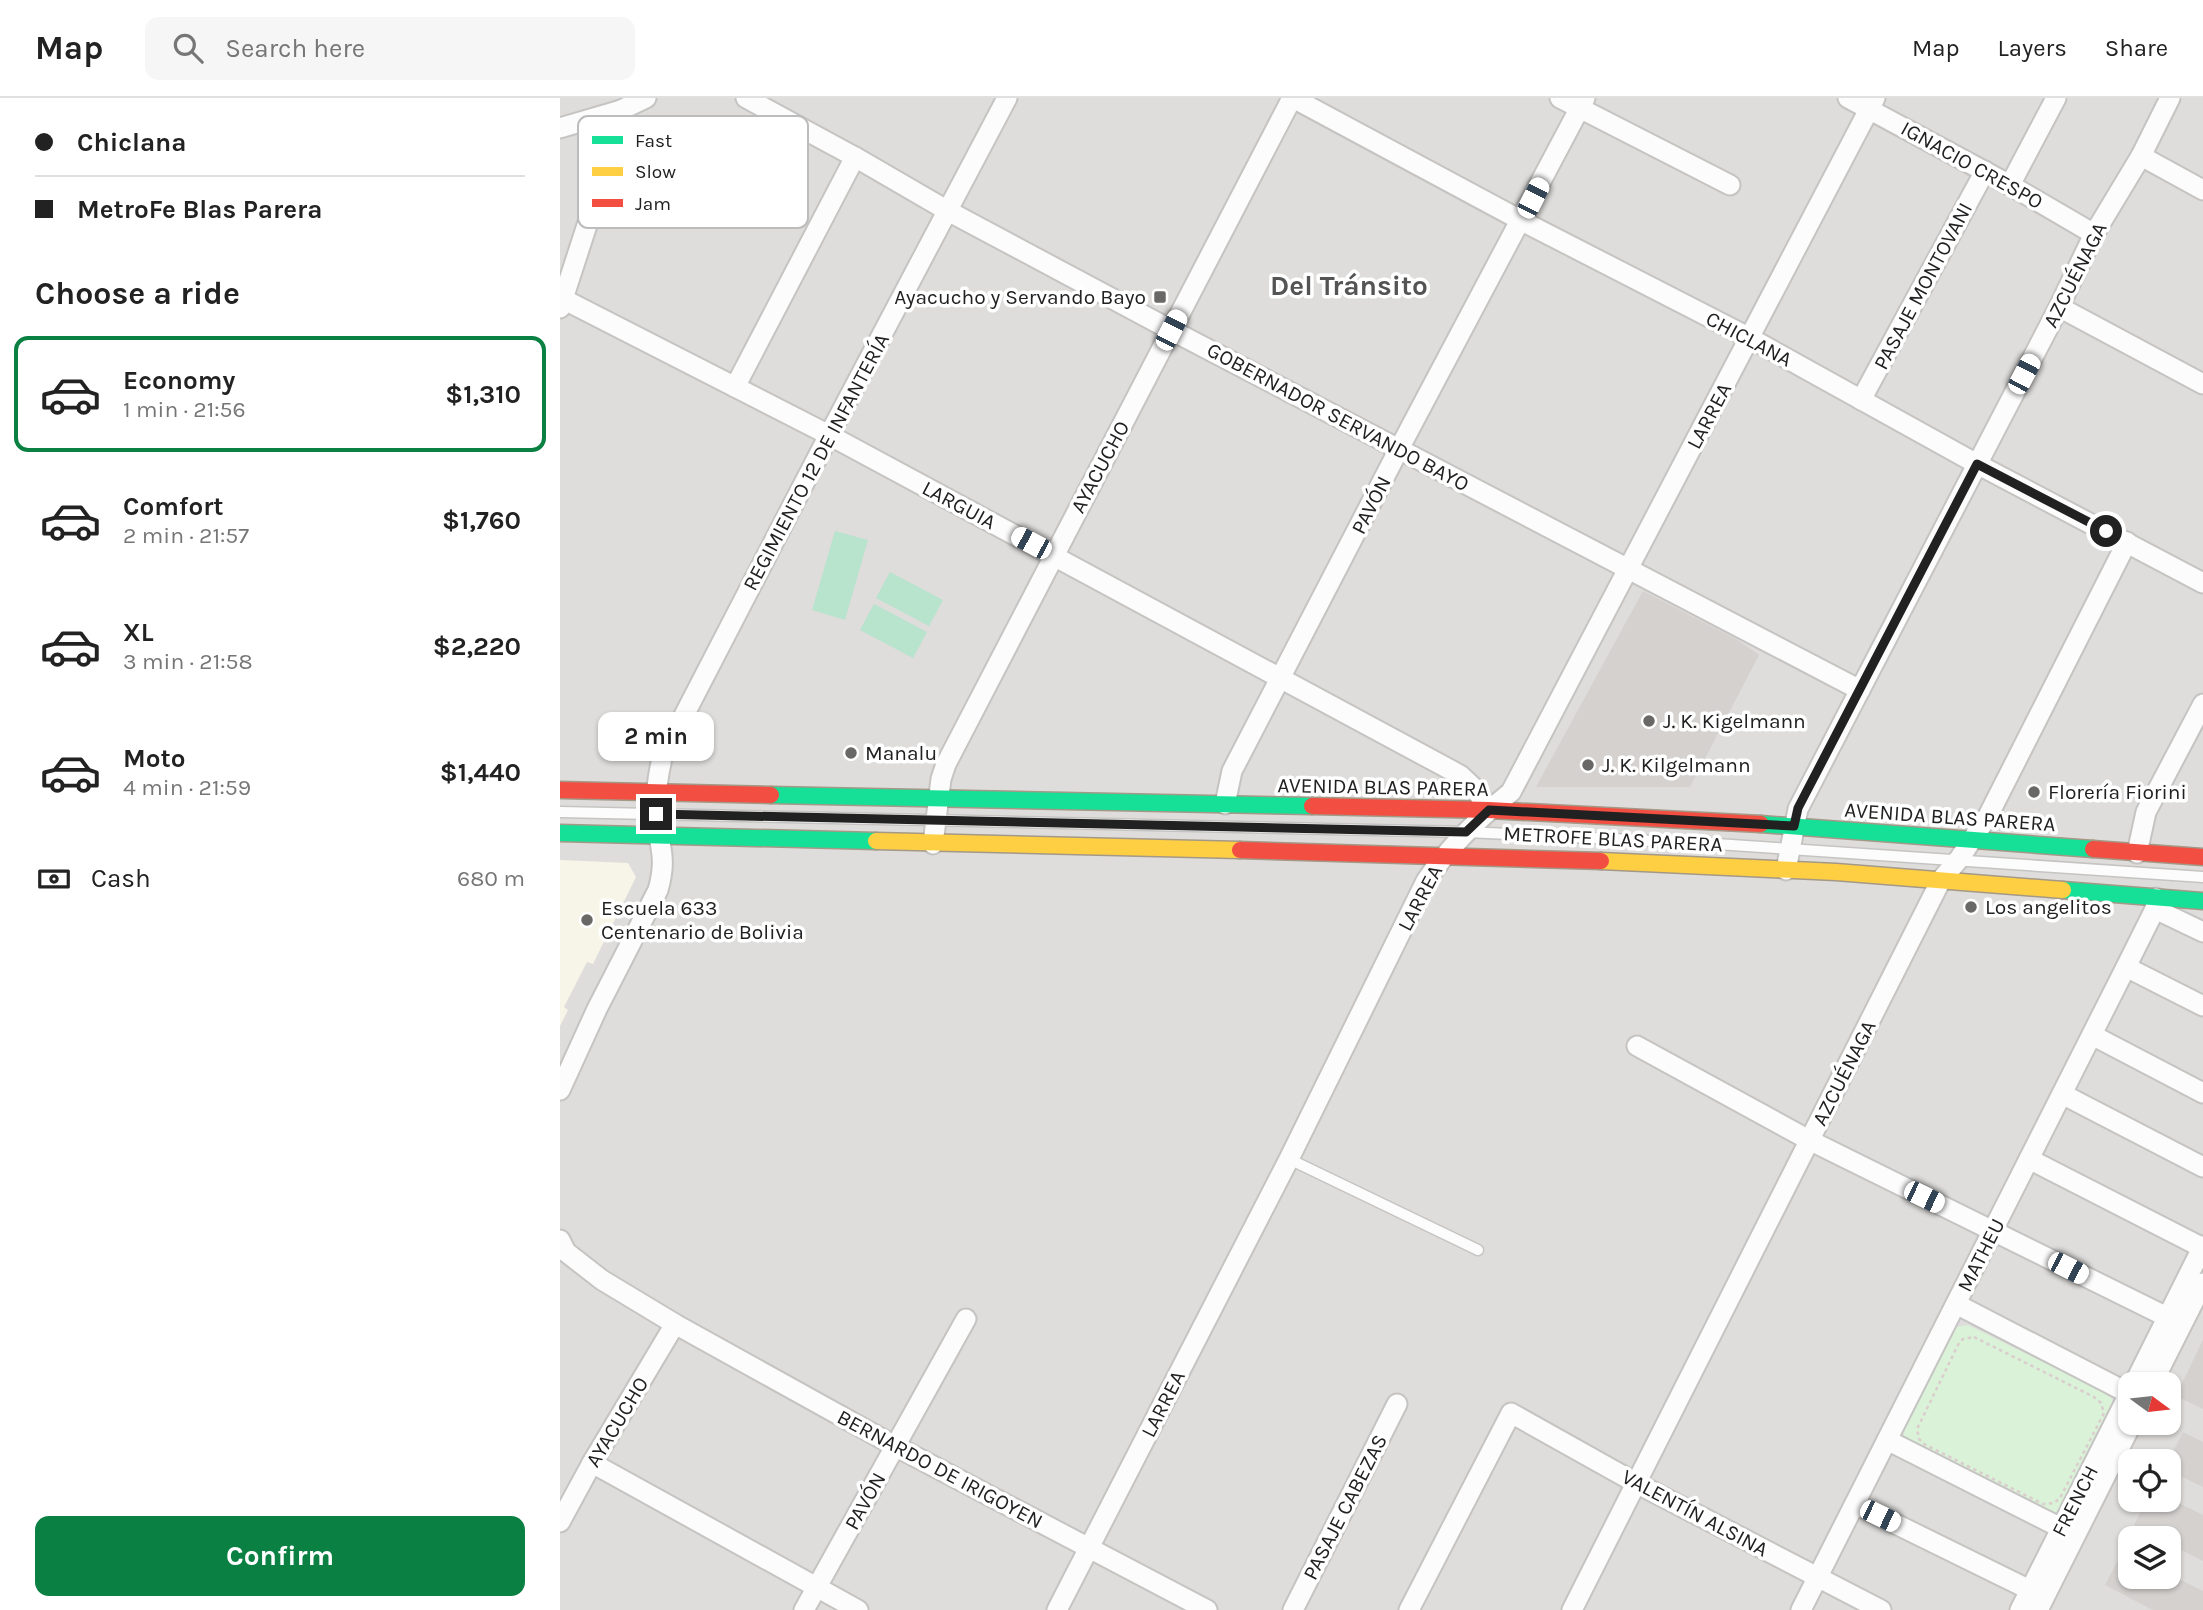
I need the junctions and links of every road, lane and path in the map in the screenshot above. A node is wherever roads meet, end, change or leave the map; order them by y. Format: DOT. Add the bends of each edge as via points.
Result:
graph roads {
  1 [pos="646,98"];
  2 [pos="746,98"];
  3 [pos="1007,98"];
  4 [pos="1293,98"];
  5 [pos="1560,98"];
  6 [pos="1848,98"];
  7 [pos="2056,98"];
  8 [pos="2170,98"];
  9 [pos="1583,103"];
  10 [pos="1872,103"];
  11 [pos="621,110"];
  12 [pos="601,116"];
  13 [pos="620,116"];
  14 [pos="779,116"];
  15 [pos="578,123"];
  16 [pos="560,128"];
  17 [pos="808,132"];
  18 [pos="2141,156"];
  19 [pos="855,157"];
  20 [pos="1984,172"];
  21 [pos="1730,185"];
  22 [pos="2010,185"];
  23 [pos="2203,190"];
  24 [pos="948,211"];
  25 [pos="1522,221"];
  26 [pos="586,228"];
  27 [pos="2094,234"];
  28 [pos="561,303"];
  29 [pos="2059,307"];
  30 [pos="1171,330"];
  31 [pos="1750,338"];
  32 [pos="2203,384"];
  33 [pos="735,387"];
  34 [pos="1861,400"];
  35 [pos="829,435"];
  36 [pos="1399,449"];
  37 [pos="1977,464"];
  38 [pos="2127,542"];
  39 [pos="1053,555"];
  40 [pos="1629,569"];
  41 [pos="2203,583"];
  42 [pos="1281,679"];
  43 [pos="1860,690"];
  44 [pos="2203,704"];
  45 [pos="560,790"];
  46 [pos="657,791"];
  47 [pos="938,797"];
  48 [pos="1225,804"];
  49 [pos="1489,810"];
  50 [pos="560,812"];
  51 [pos="656,814"];
  52 [pos="934,820"];
  53 [pos="1794,826"];
  54 [pos="1466,832"];
  55 [pos="560,833"];
  56 [pos="660,836"];
  57 [pos="1972,839"];
  58 [pos="933,844"];
  59 [pos="1789,848"];
  60 [pos="2137,853"];
  61 [pos="1443,855"];
  62 [pos="2203,857"];
  63 [pos="1959,859"];
  64 [pos="1786,870"];
  65 [pos="2203,877"];
  66 [pos="1941,880"];
  67 [pos="2203,901"];
  68 [pos="2156,903"];
  69 [pos="2203,932"];
  70 [pos="2126,967"];
  71 [pos="2203,1006"];
  72 [pos="2092,1035"];
  73 [pos="1637,1046"];
  74 [pos="560,1090"];
  75 [pos="2203,1093"];
  76 [pos="2062,1094"];
  77 [pos="1809,1140"];
  78 [pos="1289,1159"];
  79 [pos="2029,1159"];
  80 [pos="2203,1167"];
  81 [pos="1993,1231"];
  82 [pos="560,1240"];
  83 [pos="2203,1248"];
  84 [pos="1478,1250"];
  85 [pos="2203,1283"];
  86 [pos="1956,1304"];
  87 [pos="2167,1317"];
  88 [pos="965,1319"];
  89 [pos="675,1324"];
  90 [pos="2140,1372"];
  91 [pos="2158,1372"];
  92 [pos="2118,1387"];
  93 [pos="2094,1396"];
  94 [pos="1397,1404"];
  95 [pos="2118,1417"];
  96 [pos="2126,1435"];
  97 [pos="1887,1440"];
  98 [pos="895,1446"];
  99 [pos="592,1463"];
  100 [pos="1636,1483"];
  101 [pos="1855,1504"];
  102 [pos="560,1522"];
  103 [pos="2062,1528"];
  104 [pos="1088,1548"];
  105 [pos="1818,1577"];
  106 [pos="817,1587"];
  107 [pos="2030,1590"];
  108 [pos="804,1610"];
  109 [pos="858,1610"];
  110 [pos="1056,1610"];
  111 [pos="1208,1610"];
  112 [pos="1293,1610"];
  113 [pos="1409,1610"];
  114 [pos="1572,1610"];
  115 [pos="1801,1610"];
  116 [pos="1881,1610"];
  117 [pos="2020,1610"];
  118 [pos="2038,1610"];
  1 -- 11 [label="street"];
  2 -- 14 [label="street, GOBERNADOR SERVANDO BAYO"];
  3 -- 24 [label="street, REGIMIENTO 12 DE INFANTERÍA"];
  4 -- 25 [label="street, CHICLANA"];
  4 -- 30 [label="street, AYACUCHO"];
  5 -- 9 [label="street"];
  6 -- 10 [label="street, IGNACIO CRESPO"];
  7 -- 22 [label="street"];
  8 -- 18 [label="street, AZCUÉNAGA"];
  9 -- 21 [label="street"];
  9 -- 25 [label="street, PAVÓN"];
  10 -- 20 [label="street, IGNACIO CRESPO"];
  10 -- 31 [label="street, LARREA"];
  11 -- 12 [label="street"];
  11 -- 13 [label="street"];
  15 -- 16 [label="street"];
  17 -- 19 [label="street, GOBERNADOR SERVANDO BAYO"];
  18 -- 23 [label="street"];
  18 -- 27 [label="street, AZCUÉNAGA"];
  19 -- 24 [label="street, GOBERNADOR SERVANDO BAYO"];
  19 -- 33 [label="street"];
  20 -- 22 [label="street, IGNACIO CRESPO"];
  20 -- 34 [label="street, PASAJE MONTOVANI"];
  22 -- 27 [label="street, IGNACIO CRESPO"];
  24 -- 30 [label="street, GOBERNADOR SERVANDO BAYO"];
  24 -- 35 [label="street, REGIMIENTO 12 DE INFANTERÍA"];
  25 -- 31 [label="street, CHICLANA"];
  25 -- 36 [label="street, PAVÓN"];
  26 -- 28 [label="street"];
  27 -- 29 [label="street, AZCUÉNAGA"];
  28 -- 33 [label="street, LARGUIA"];
  29 -- 32 [label="street"];
  29 -- 37 [label="street, AZCUÉNAGA"];
  30 -- 36 [label="street, GOBERNADOR SERVANDO BAYO"];
  30 -- 39 [label="street, AYACUCHO"];
  31 -- 34 [label="street, CHICLANA"];
  31 -- 40 [label="street, LARREA"];
  33 -- 35 [label="street, LARGUIA"];
  34 -- 37 [label="street, CHICLANA"];
  35 -- 39 [label="street, LARGUIA"];
  35 -- 46 [label="street, REGIMIENTO 12 DE INFANTERÍA" via="662,758"];
  36 -- 40 [label="street, GOBERNADOR SERVANDO BAYO"];
  36 -- 42 [label="street, PAVÓN"];
  37 -- 38 [label="street, CHICLANA"];
  37 -- 43 [label="street, AZCUÉNAGA"];
  38 -- 41 [label="street, CHICLANA"];
  38 -- 57 [label="street, AZCUÉNAGA" via="1988,816"];
  39 -- 42 [label="street, LARGUIA"];
  39 -- 47 [label="street, AYACUCHO" via="946,764"];
  40 -- 43 [label="street, GOBERNADOR SERVANDO BAYO"];
  40 -- 49 [label="street, LARREA" via="1511,792"];
  42 -- 48 [label="street, PAVÓN" via="1232,771"];
  42 -- 49 [label="street, LARGUIA" via="1460,775"];
  43 -- 53 [label="street, AZCUÉNAGA" via="1798,808"];
  44 -- 60 [label="street" via="2146,813"];
  45 -- 46 [label="main road, AVENIDA BLAS PARERA"];
  46 -- 47 [label="main road, AVENIDA BLAS PARERA"];
  46 -- 51 [label="street, REGIMIENTO 12 DE INFANTERÍA"];
  47 -- 48 [label="main road, AVENIDA BLAS PARERA"];
  47 -- 52 [label="street, AYACUCHO"];
  48 -- 49 [label="main road, AVENIDA BLAS PARERA"];
  49 -- 53 [label="main road, AVENIDA BLAS PARERA"];
  49 -- 54 [label="street, LARREA"];
  50 -- 51 [label="lane, METROFE BLAS PARERA"];
  51 -- 52 [label="lane, METROFE BLAS PARERA"];
  51 -- 56 [label="street, REGIMIENTO 12 DE INFANTERÍA"];
  52 -- 54 [label="lane, METROFE BLAS PARERA"];
  52 -- 58 [label="street, AYACUCHO"];
  53 -- 57 [label="main road, AVENIDA BLAS PARERA"];
  53 -- 59 [label="street, AZCUÉNAGA"];
  54 -- 59 [label="lane, METROFE BLAS PARERA"];
  54 -- 61 [label="street, LARREA"];
  55 -- 56 [label="main road"];
  56 -- 58 [label="main road"];
  56 -- 74 [label="street, REGIMIENTO 12 DE INFANTERÍA" via="663,871 658,890"];
  57 -- 60 [label="main road, AVENIDA BLAS PARERA"];
  57 -- 63 [label="street, AZCUÉNAGA"];
  58 -- 61 [label="main road"];
  59 -- 63 [label="lane, METROFE BLAS PARERA"];
  59 -- 64 [label="street, AZCUÉNAGA"];
  60 -- 62 [label="main road, AVENIDA BLAS PARERA"];
  61 -- 64 [label="main road"];
  61 -- 78 [label="street, LARREA"];
  63 -- 65 [label="lane, METROFE BLAS PARERA"];
  63 -- 66 [label="street, AZCUÉNAGA"];
  64 -- 66 [label="main road"];
  66 -- 68 [label="main road"];
  66 -- 77 [label="street, AZCUÉNAGA"];
  67 -- 68 [label="main road"];
  68 -- 69 [label="street"];
  68 -- 70 [label="street, MATHEU"];
  70 -- 71 [label="street"];
  70 -- 72 [label="street, MATHEU"];
  72 -- 75 [label="street"];
  72 -- 76 [label="street, MATHEU"];
  73 -- 77 [label="street"];
  76 -- 79 [label="street, MATHEU"];
  76 -- 80 [label="street"];
  77 -- 81 [label="street"];
  77 -- 100 [label="street, AZCUÉNAGA"];
  78 -- 84 [label="lane"];
  78 -- 104 [label="street, LARREA"];
  79 -- 81 [label="street, MATHEU"];
  79 -- 83 [label="street"];
  81 -- 86 [label="street, MATHEU"];
  81 -- 87 [label="street"];
  82 -- 89 [label="street, BERNARDO DE IRIGOYEN" via="566,1252 602,1280"];
  83 -- 87 [label="street"];
  85 -- 91 [label="street"];
  86 -- 92 [label="street"];
  86 -- 97 [label="street, MATHEU"];
  87 -- 90 [label="street"];
  88 -- 98 [label="street, PAVÓN"];
  89 -- 98 [label="street, BERNARDO DE IRIGOYEN"];
  89 -- 99 [label="street, AYACUCHO"];
  93 -- 93 [label="path" via="2104,1413 2054,1503 2043,1504 1919,1439 1917,1429 1963,1339 1974,1337"];
  94 -- 112 [label="street, PASAJE CABEZAS"];
  95 -- 103 [label="street, FRENCH"];
  96 -- 118 [label="street, FRENCH"];
  97 -- 101 [label="street, MATHEU"];
  97 -- 103 [label="street"];
  98 -- 104 [label="street, BERNARDO DE IRIGOYEN"];
  98 -- 106 [label="street, PAVÓN"];
  99 -- 102 [label="street, AYACUCHO"];
  99 -- 106 [label="street"];
  100 -- 105 [label="street, VALENTÍN ALSINA"];
  100 -- 113 [label="street, VALENTÍN ALSINA" via="1511,1413"];
  100 -- 114 [label="street, AZCUÉNAGA"];
  101 -- 105 [label="street, MATHEU"];
  101 -- 107 [label="street"];
  103 -- 107 [label="street, FRENCH"];
  104 -- 110 [label="street, LARREA"];
  104 -- 111 [label="street, BERNARDO DE IRIGOYEN"];
  105 -- 115 [label="street, MATHEU"];
  105 -- 116 [label="street, VALENTÍN ALSINA"];
  106 -- 108 [label="street, PAVÓN"];
  106 -- 109 [label="street"];
  107 -- 117 [label="street, FRENCH"];
}
